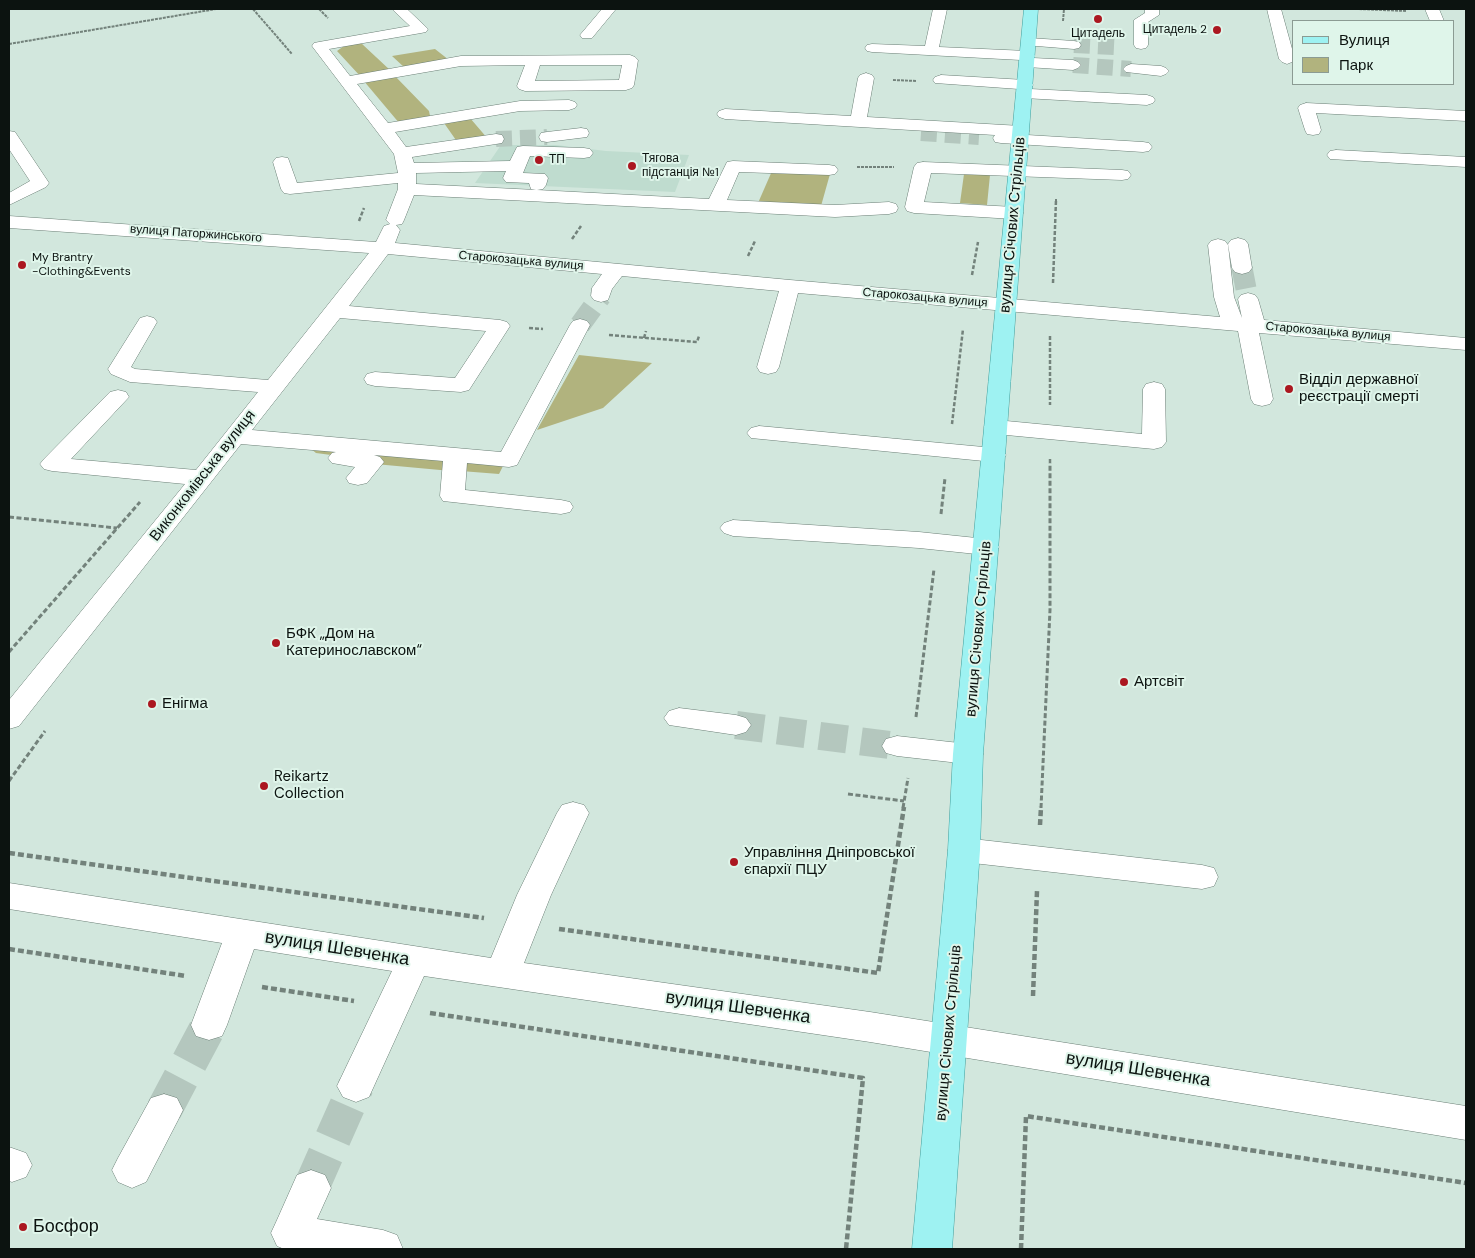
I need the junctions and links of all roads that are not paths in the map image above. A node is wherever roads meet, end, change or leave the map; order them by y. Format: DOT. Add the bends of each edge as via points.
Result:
graph roads {
  1 [pos="399,9"];
  2 [pos="609,9"];
  3 [pos="940,9"];
  4 [pos="1031,9"];
  5 [pos="1152,9"];
  6 [pos="1274,9"];
  7 [pos="588,35"];
  8 [pos="1074,44"];
  9 [pos="1141,45"];
  10 [pos="872,48"];
  11 [pos="931,51"];
  12 [pos="1286,59"];
  13 [pos="534,60"];
  14 [pos="1073,65"];
  15 [pos="1026,67"];
  16 [pos="1131,69"];
  17 [pos="1161,71"];
  18 [pos="866,78"];
  19 [pos="941,80"];
  20 [pos="347,81"];
  21 [pos="1147,100"];
  22 [pos="569,104"];
  23 [pos="1466,116"];
  24 [pos="858,122"];
  25 [pos="384,129"];
  26 [pos="1313,130"];
  27 [pos="581,133"];
  28 [pos="921,133"];
  29 [pos="1021,135"];
  30 [pos="9,136"];
  31 [pos="979,136"];
  32 [pos="547,137"];
  33 [pos="496,139"];
  34 [pos="1142,146"];
  35 [pos="584,153"];
  36 [pos="1336,154"];
  37 [pos="282,162"];
  38 [pos="1466,162"];
  39 [pos="517,166"];
  40 [pos="829,170"];
  41 [pos="1018,171"];
  42 [pos="406,172"];
  43 [pos="1122,175"];
  44 [pos="535,196"];
  45 [pos="9,200"];
  46 [pos="716,205"];
  47 [pos="890,208"];
  48 [pos="1014,213"];
  49 [pos="9,222"];
  50 [pos="389,233"];
  51 [pos="1238,244"];
  52 [pos="1218,245"];
  53 [pos="1242,268"];
  54 [pos="617,269"];
  55 [pos="790,286"];
  56 [pos="601,296"];
  57 [pos="1248,300"];
  58 [pos="1005,304"];
  59 [pos="334,311"];
  60 [pos="147,322"];
  61 [pos="1245,325"];
  62 [pos="578,329"];
  63 [pos="1466,344"];
  64 [pos="768,367"];
  65 [pos="126,372"];
  66 [pos="375,379"];
  67 [pos="274,387"];
  68 [pos="1154,389"];
  69 [pos="118,397"];
  70 [pos="1262,400"];
  71 [pos="996,427"];
  72 [pos="759,433"];
  73 [pos="236,436"];
  74 [pos="59,438"];
  75 [pos="268,439"];
  76 [pos="456,455"];
  77 [pos="994,455"];
  78 [pos="202,478"];
  79 [pos="358,478"];
  80 [pos="561,507"];
  81 [pos="733,528"];
  82 [pos="986,547"];
  83 [pos="679,718"];
  84 [pos="9,719"];
  85 [pos="736,725"];
  86 [pos="905,747"];
  87 [pos="968,754"];
  88 [pos="573,813"];
  89 [pos="964,850"];
  90 [pos="1202,878"];
  91 [pos="10,899"];
  92 [pos="243,933"];
  93 [pos="414,962"];
  94 [pos="502,973"];
  95 [pos="209,1025"];
  96 [pos="947,1040"];
  97 [pos="356,1086"];
  98 [pos="164,1110"];
  99 [pos="1466,1122"];
  100 [pos="132,1170"];
  101 [pos="311,1188"];
  102 [pos="288,1241"];
  103 [pos="383,1249"];
  104 [pos="932,1249"];
  1 -- 20 [label="street" via="421,29 319,46"];
  2 -- 7 [label="street"];
  3 -- 11 [label="street"];
  4 -- 15 [label="main road, вулиця Січових Стрільців"];
  5 -- 9 [label="street" via="1152,15 1141,20"];
  6 -- 12 [label="street"];
  8 -- 15 [label="street"];
  10 -- 11 [label="street"];
  11 -- 15 [label="street"];
  13 -- 13 [label="street" via="601,60 630,60 626,85 525,86"];
  13 -- 20 [label="street" via="461,61"];
  14 -- 15 [label="street"];
  15 -- 19 [label="street"];
  15 -- 21 [label="street"];
  15 -- 29 [label="main road, вулиця Січових Стрільців"];
  16 -- 17 [label="street"];
  18 -- 24 [label="street"];
  20 -- 25 [label="street"];
  22 -- 25 [label="street" via="520,106"];
  23 -- 26 [label="street" via="1306,108"];
  24 -- 28 [label="street" via="725,119"];
  24 -- 29 [label="street"];
  25 -- 42 [label="street"];
  27 -- 32 [label="street"];
  29 -- 31 [label="street"];
  29 -- 34 [label="street"];
  29 -- 41 [label="main road, вулиця Січових Стрільців"];
  30 -- 45 [label="street" via="40,183"];
  33 -- 42 [label="street"];
  35 -- 39 [label="street" via="524,150"];
  36 -- 38 [label="street"];
  37 -- 42 [label="street" via="290,189 374,180"];
  39 -- 42 [label="street"];
  39 -- 44 [label="street" via="512,178 539,178"];
  40 -- 46 [label="street" via="733,166"];
  41 -- 43 [label="street"];
  41 -- 48 [label="main road, вулиця Січових Стрільців"];
  41 -- 48 [label="street" via="924,167 914,207"];
  42 -- 44 [label="street"];
  42 -- 50 [label="street, Виконкомівська вулиця"];
  44 -- 46 [label="street"];
  46 -- 47 [label="street" via="835,211"];
  48 -- 58 [label="main road, вулиця Січових Стрільців"];
  49 -- 50 [label="street, вулиця Паторжинського"];
  50 -- 54 [label="street, Старокозацька вулиця"];
  50 -- 59 [label="street, Виконкомівська вулиця"];
  51 -- 53 [label="street"];
  52 -- 61 [label="street" via="1224,297"];
  54 -- 55 [label="street, Старокозацька вулиця"];
  54 -- 56 [label="street" via="602,288"];
  55 -- 58 [label="street, Старокозацька вулиця"];
  55 -- 64 [label="street"];
  57 -- 61 [label="street"];
  58 -- 61 [label="street, Старокозацька вулиця"];
  58 -- 71 [label="main road, вулиця Січових Стрільців"];
  59 -- 66 [label="street" via="500,326 461,385"];
  59 -- 67 [label="street, Виконкомівська вулиця"];
  60 -- 65 [label="street" via="119,369"];
  61 -- 63 [label="street, Старокозацька вулиця"];
  61 -- 70 [label="street"];
  62 -- 76 [label="street" via="509,460"];
  65 -- 67 [label="street" via="130,375"];
  65 -- 74 [label="street"];
  67 -- 73 [label="street, Виконкомівська вулиця"];
  68 -- 71 [label="street" via="1154,442"];
  69 -- 78 [label="street" via="52,464"];
  71 -- 77 [label="main road, вулиця Січових Стрільців"];
  72 -- 77 [label="street"];
  73 -- 75 [label="street"];
  73 -- 78 [label="street, Виконкомівська вулиця"];
  75 -- 76 [label="street"];
  75 -- 79 [label="street" via="270,450 372,462"];
  76 -- 80 [label="street" via="452,496"];
  77 -- 82 [label="main road, вулиця Січових Стрільців"];
  78 -- 84 [label="street, Виконкомівська вулиця"];
  81 -- 82 [label="street"];
  82 -- 87 [label="main road, вулиця Січових Стрільців"];
  83 -- 85 [label="street"];
  86 -- 87 [label="street"];
  87 -- 89 [label="main road, вулиця Січових Стрільців"];
  88 -- 94 [label="street"];
  89 -- 90 [label="street"];
  89 -- 96 [label="main road, вулиця Січових Стрільців"];
  91 -- 92 [label="street, вулиця Шевченка"];
  92 -- 93 [label="street, вулиця Шевченка"];
  92 -- 95 [label="street"];
  93 -- 94 [label="street, вулиця Шевченка"];
  93 -- 97 [label="street"];
  94 -- 96 [label="street, вулиця Шевченка"];
  96 -- 99 [label="street, вулиця Шевченка"];
  96 -- 104 [label="main road, вулиця Січових Стрільців"];
  98 -- 100 [label="street"];
  101 -- 102 [label="street"];
  102 -- 103 [label="street"];
}
